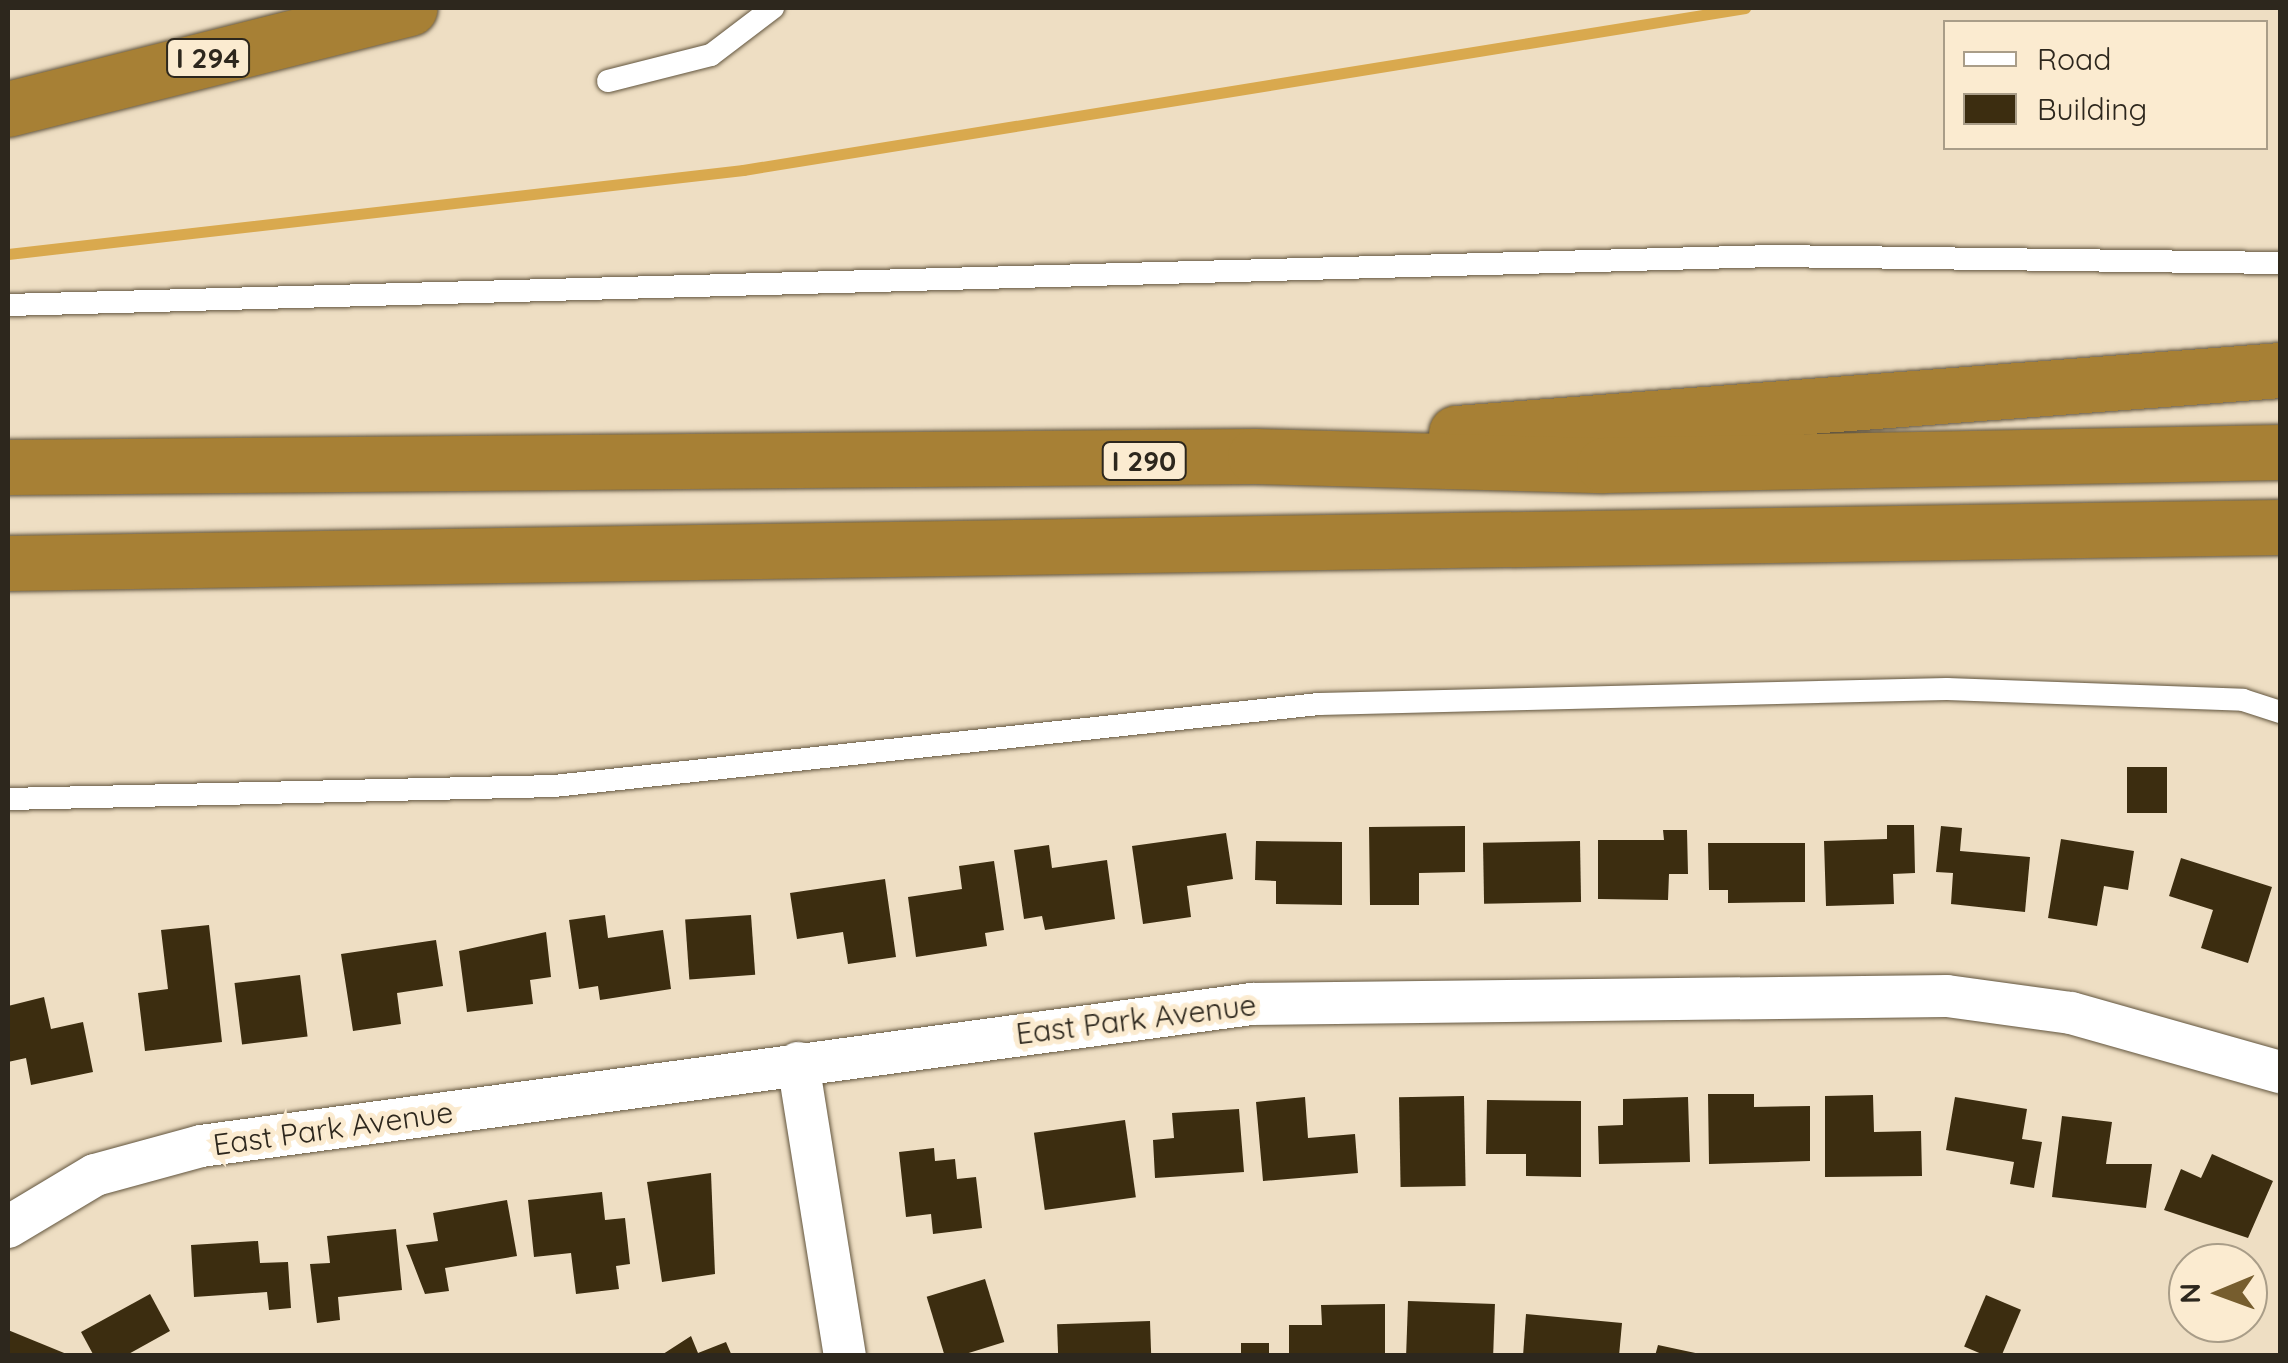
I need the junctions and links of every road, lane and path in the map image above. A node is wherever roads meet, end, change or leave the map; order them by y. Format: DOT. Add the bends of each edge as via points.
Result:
graph roads {
  1 [pos="409,8"];
  2 [pos="773,8"];
  3 [pos="608,81"];
  4 [pos="8,109"];
  5 [pos="2280,263"];
  6 [pos="8,305"];
  7 [pos="2280,370"];
  8 [pos="2280,452"];
  9 [pos="1255,456"];
  10 [pos="8,467"];
  11 [pos="2280,526"];
  12 [pos="8,563"];
  13 [pos="2280,712"];
  14 [pos="8,800"];
  15 [pos="798,1064"];
  16 [pos="2280,1072"];
  17 [pos="8,1227"];
  18 [pos="845,1356"];
  1 -- 4 [label="highway, I 294"];
  2 -- 3 [label="lane" via="711,55"];
  5 -- 6 [label="lane" via="1773,256"];
  7 -- 9 [label="highway" via="1605,416"];
  8 -- 9 [label="highway, I 290" via="1604,465"];
  9 -- 10 [label="highway, I 290"];
  11 -- 12 [label="highway"];
  13 -- 14 [label="lane" via="2243,700 1947,689 1319,704 554,786"];
  15 -- 16 [label="street, East Park Avenue" via="1252,1004 1818,992 2071,1013"];
  15 -- 17 [label="street, East Park Avenue" via="155,1156 65,1189"];
  15 -- 18 [label="street"];
}
